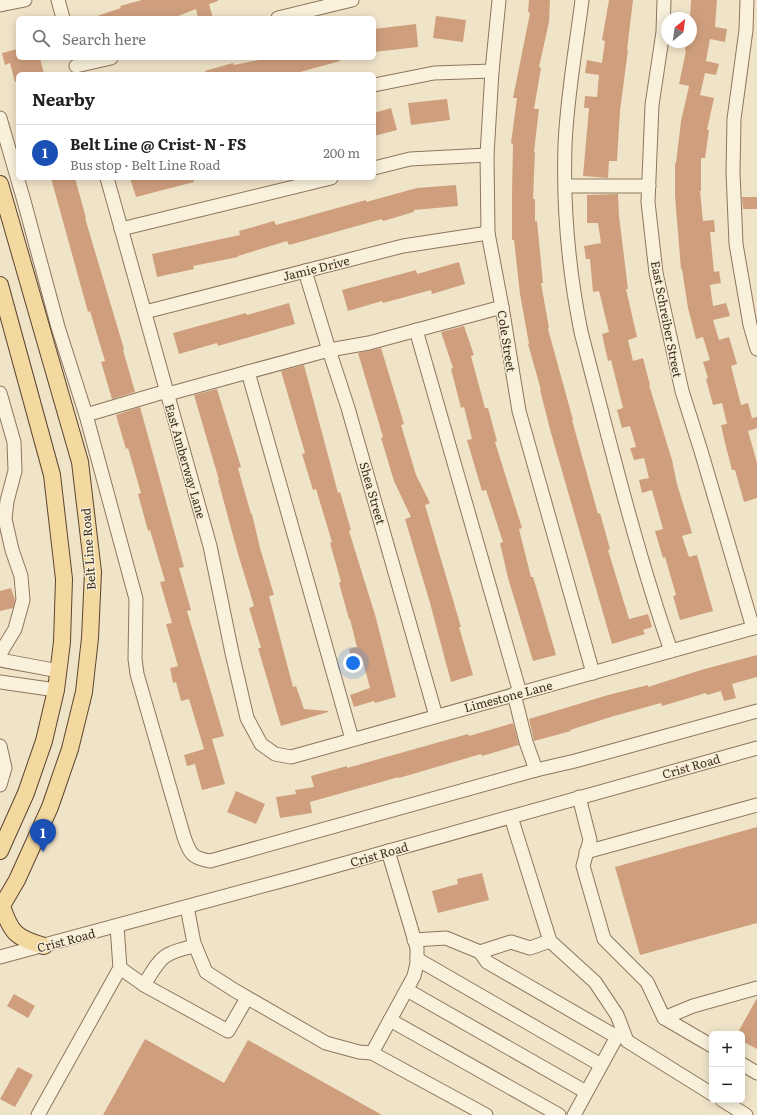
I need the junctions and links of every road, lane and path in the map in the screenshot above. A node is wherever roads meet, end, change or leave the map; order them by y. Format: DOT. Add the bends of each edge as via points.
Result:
graph roads {
  1 [pos="25,0"];
  2 [pos="58,0"];
  3 [pos="352,0"];
  4 [pos="499,0"];
  5 [pos="582,0"];
  6 [pos="664,0"];
  7 [pos="747,0"];
  8 [pos="0,5"];
  9 [pos="62,16"];
  10 [pos="286,16"];
  11 [pos="102,60"];
  12 [pos="76,66"];
  13 [pos="492,71"];
  14 [pos="376,84"];
  15 [pos="0,118"];
  16 [pos="487,155"];
  17 [pos="376,168"];
  18 [pos="16,173"];
  19 [pos="18,180"];
  20 [pos="108,180"];
  21 [pos="323,180"];
  22 [pos="0,184"];
  23 [pos="566,186"];
  24 [pos="649,186"];
  25 [pos="121,228"];
  26 [pos="488,233"];
  27 [pos="305,271"];
  28 [pos="0,285"];
  29 [pos="502,307"];
  30 [pos="145,312"];
  31 [pos="416,330"];
  32 [pos="757,349"];
  33 [pos="329,350"];
  34 [pos="248,372"];
  35 [pos="167,392"];
  36 [pos="0,393"];
  37 [pos="2,408"];
  38 [pos="86,415"];
  39 [pos="755,627"];
  40 [pos="671,651"];
  41 [pos="0,654"];
  42 [pos="0,660"];
  43 [pos="59,671"];
  44 [pos="593,673"];
  45 [pos="0,682"];
  46 [pos="56,690"];
  47 [pos="517,694"];
  48 [pos="757,711"];
  49 [pos="436,716"];
  50 [pos="352,739"];
  51 [pos="261,744"];
  52 [pos="0,746"];
  53 [pos="757,748"];
  54 [pos="536,770"];
  55 [pos="0,785"];
  56 [pos="579,798"];
  57 [pos="757,805"];
  58 [pos="511,817"];
  59 [pos="0,851"];
  60 [pos="388,851"];
  61 [pos="586,852"];
  62 [pos="1,907"];
  63 [pos="188,907"];
  64 [pos="117,926"];
  65 [pos="414,940"];
  66 [pos="550,941"];
  67 [pos="44,946"];
  68 [pos="195,946"];
  69 [pos="480,952"];
  70 [pos="0,957"];
  71 [pos="417,959"];
  72 [pos="120,968"];
  73 [pos="144,985"];
  74 [pos="757,988"];
  75 [pos="407,990"];
  76 [pos="247,998"];
  77 [pos="664,1018"];
  78 [pos="390,1020"];
  79 [pos="619,1033"];
  80 [pos="709,1044"];
  81 [pos="372,1053"];
  82 [pos="602,1065"];
  83 [pos="745,1066"];
  84 [pos="757,1072"];
  85 [pos="586,1092"];
  86 [pos="709,1092"];
  87 [pos="727,1103"];
  88 [pos="38,1115"];
  89 [pos="486,1115"];
  90 [pos="559,1115"];
  91 [pos="574,1115"];
  92 [pos="746,1115"];
  1 -- 8 [label="street"];
  2 -- 9 [label="street"];
  3 -- 10 [label="street"];
  4 -- 13 [label="street, Cole Street"];
  5 -- 23 [label="street" via="565,145"];
  6 -- 24 [label="street, East Schreiber Street" via="663,32 652,105"];
  7 -- 32 [label="street" via="746,30 734,119 733,172 736,244 750,325"];
  11 -- 12 [label="street"];
  13 -- 14 [label="street" via="434,73"];
  13 -- 16 [label="street, Cole Street"];
  15 -- 18 [label="street"];
  16 -- 17 [label="street" via="410,159"];
  16 -- 26 [label="street, Cole Street"];
  19 -- 38 [label="street" via="58,327"];
  20 -- 25 [label="street, East Amberway Lane"];
  21 -- 25 [label="street"];
  22 -- 62 [label="main road, Belt Line Road" via="80,462 93,572 84,692 70,749 50,807 17,880"];
  23 -- 24 [label="street"];
  23 -- 40 [label="street" via="575,304 581,332 628,509"];
  24 -- 39 [label="street, East Schreiber Street" via="648,202 656,273 682,391"];
  25 -- 30 [label="street, East Amberway Lane"];
  26 -- 27 [label="street, Jamie Drive" via="403,246"];
  26 -- 29 [label="street, Cole Street"];
  27 -- 30 [label="street, Jamie Drive"];
  27 -- 33 [label="street, Shea Street"];
  28 -- 43 [label="main road" via="52,475 64,579"];
  29 -- 31 [label="street"];
  29 -- 44 [label="street, Cole Street" via="519,411"];
  30 -- 35 [label="street, East Amberway Lane"];
  31 -- 33 [label="street" via="369,343"];
  31 -- 47 [label="street"];
  33 -- 34 [label="street"];
  33 -- 49 [label="street, Shea Street" via="351,415"];
  34 -- 35 [label="street"];
  34 -- 50 [label="street"];
  35 -- 38 [label="street"];
  35 -- 51 [label="street, East Amberway Lane" via="210,546 247,718"];
  36 -- 37 [label="street"];
  37 -- 41 [label="street" via="14,442 15,471 5,520 21,576 23,600 15,629"];
  38 -- 54 [label="street" via="136,599 137,674 184,837 189,849 198,859 210,861"];
  39 -- 40 [label="street, Limestone Lane"];
  40 -- 44 [label="street, Limestone Lane"];
  42 -- 43 [label="street"];
  43 -- 46 [label="main road"];
  44 -- 47 [label="street, Limestone Lane"];
  45 -- 46 [label="street"];
  46 -- 59 [label="main road" via="44,741 26,792"];
  47 -- 49 [label="street, Limestone Lane"];
  47 -- 54 [label="street" via="526,742"];
  48 -- 54 [label="street"];
  49 -- 50 [label="street, Limestone Lane"];
  50 -- 51 [label="street, Limestone Lane" via="291,757 275,754"];
  52 -- 55 [label="street" via="5,768"];
  53 -- 56 [label="street, Crist Road"];
  56 -- 58 [label="street, Crist Road"];
  56 -- 61 [label="street" via="590,840"];
  57 -- 61 [label="street"];
  58 -- 60 [label="street, Crist Road"];
  58 -- 66 [label="street"];
  60 -- 63 [label="street, Crist Road"];
  60 -- 65 [label="street"];
  61 -- 77 [label="street" via="583,866 604,939 647,982"];
  62 -- 67 [label="main road" via="17,935"];
  63 -- 64 [label="street, Crist Road"];
  63 -- 68 [label="street"];
  64 -- 67 [label="street, Crist Road"];
  64 -- 72 [label="street"];
  65 -- 69 [label="street" via="446,938"];
  65 -- 71 [label="street"];
  66 -- 69 [label="street" via="530,948 511,942"];
  66 -- 79 [label="street" via="595,982 617,1015"];
  67 -- 70 [label="street, Crist Road"];
  68 -- 73 [label="street" via="167,954 158,962"];
  68 -- 76 [label="street" via="206,972"];
  69 -- 79 [label="street" via="487,962"];
  71 -- 75 [label="street" via="414,976"];
  71 -- 82 [label="street"];
  72 -- 73 [label="street"];
  72 -- 88 [label="street"];
  73 -- 76 [label="street" via="228,1031"];
  74 -- 77 [label="street" via="693,1006"];
  75 -- 78 [label="street"];
  75 -- 85 [label="street"];
  76 -- 81 [label="street" via="326,1043"];
  77 -- 80 [label="street"];
  78 -- 81 [label="street"];
  78 -- 90 [label="street"];
  79 -- 82 [label="street"];
  79 -- 86 [label="street" via="627,1041"];
  81 -- 89 [label="street"];
  82 -- 85 [label="street"];
  83 -- 84 [label="street"];
  85 -- 91 [label="street"];
  87 -- 92 [label="street"];
}
